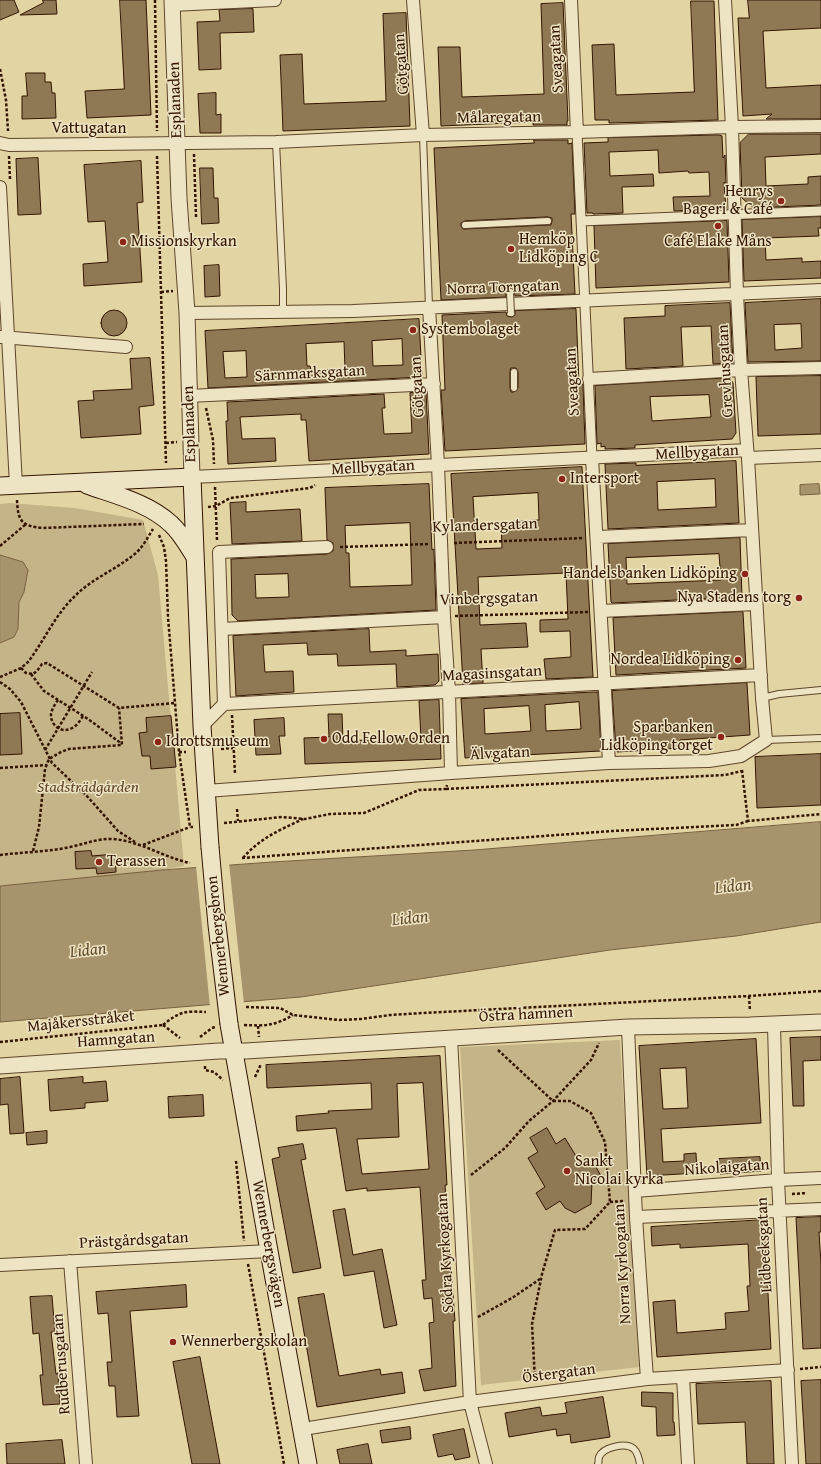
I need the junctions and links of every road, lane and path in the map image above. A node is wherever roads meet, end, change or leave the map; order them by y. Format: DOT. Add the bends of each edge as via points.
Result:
graph roads {
  1 [pos="155,0"];
  2 [pos="275,0"];
  3 [pos="413,0"];
  4 [pos="571,0"];
  5 [pos="726,0"];
  6 [pos="172,3"];
  7 [pos="821,126"];
  8 [pos="732,127"];
  9 [pos="577,132"];
  10 [pos="423,135"];
  11 [pos="276,142"];
  12 [pos="0,143"];
  13 [pos="157,144"];
  14 [pos="178,144"];
  15 [pos="0,187"];
  16 [pos="821,211"];
  17 [pos="735,215"];
  18 [pos="548,221"];
  19 [pos="581,221"];
  20 [pos="465,225"];
  21 [pos="821,290"];
  22 [pos="510,292"];
  23 [pos="737,294"];
  24 [pos="585,301"];
  25 [pos="429,307"];
  26 [pos="283,312"];
  27 [pos="187,313"];
  28 [pos="511,313"];
  29 [pos="4,338"];
  30 [pos="126,347"];
  31 [pos="821,368"];
  32 [pos="741,370"];
  33 [pos="514,372"];
  34 [pos="589,379"];
  35 [pos="434,384"];
  36 [pos="514,388"];
  37 [pos="189,396"];
  38 [pos="747,454"];
  39 [pos="821,455"];
  40 [pos="592,458"];
  41 [pos="438,465"];
  42 [pos="192,477"];
  43 [pos="167,478"];
  44 [pos="81,482"];
  45 [pos="8,486"];
  46 [pos="26,524"];
  47 [pos="147,524"];
  48 [pos="752,530"];
  49 [pos="598,537"];
  50 [pos="442,543"];
  51 [pos="0,546"];
  52 [pos="327,547"];
  53 [pos="195,557"];
  54 [pos="756,604"];
  55 [pos="601,612"];
  56 [pos="444,617"];
  57 [pos="222,629"];
  58 [pos="21,668"];
  59 [pos="92,672"];
  60 [pos="31,674"];
  61 [pos="761,675"];
  62 [pos="0,677"];
  63 [pos="0,682"];
  64 [pos="605,683"];
  65 [pos="84,686"];
  66 [pos="821,690"];
  67 [pos="449,692"];
  68 [pos="762,698"];
  69 [pos="58,700"];
  70 [pos="174,703"];
  71 [pos="228,703"];
  72 [pos="70,708"];
  73 [pos="119,708"];
  74 [pos="83,716"];
  75 [pos="202,726"];
  76 [pos="58,728"];
  77 [pos="821,738"];
  78 [pos="766,740"];
  79 [pos="122,744"];
  80 [pos="233,748"];
  81 [pos="222,749"];
  82 [pos="45,751"];
  83 [pos="178,752"];
  84 [pos="186,752"];
  85 [pos="741,756"];
  86 [pos="49,759"];
  87 [pos="609,763"];
  88 [pos="47,765"];
  89 [pos="0,768"];
  90 [pos="742,770"];
  91 [pos="451,773"];
  92 [pos="235,774"];
  93 [pos="446,789"];
  94 [pos="206,791"];
  95 [pos="238,809"];
  96 [pos="821,814"];
  97 [pos="304,819"];
  98 [pos="238,821"];
  99 [pos="748,821"];
  100 [pos="209,824"];
  101 [pos="190,827"];
  102 [pos="134,842"];
  103 [pos="143,845"];
  104 [pos="210,847"];
  105 [pos="33,851"];
  106 [pos="0,855"];
  107 [pos="190,863"];
  108 [pos="821,991"];
  109 [pos="246,1007"];
  110 [pos="206,1012"];
  111 [pos="293,1015"];
  112 [pos="821,1022"];
  113 [pos="163,1025"];
  114 [pos="228,1025"];
  115 [pos="774,1025"];
  116 [pos="628,1027"];
  117 [pos="600,1029"];
  118 [pos="482,1036"];
  119 [pos="451,1038"];
  120 [pos="182,1039"];
  121 [pos="197,1039"];
  122 [pos="0,1042"];
  123 [pos="234,1051"];
  124 [pos="0,1066"];
  125 [pos="553,1101"];
  126 [pos="235,1155"];
  127 [pos="821,1178"];
  128 [pos="778,1180"];
  129 [pos="457,1181"];
  130 [pos="635,1191"];
  131 [pos="821,1209"];
  132 [pos="779,1210"];
  133 [pos="636,1217"];
  134 [pos="269,1251"];
  135 [pos="245,1252"];
  136 [pos="70,1261"];
  137 [pos="0,1265"];
  138 [pos="541,1278"];
  139 [pos="466,1323"];
  140 [pos="821,1367"];
  141 [pos="788,1370"];
  142 [pos="683,1377"];
  143 [pos="646,1379"];
  144 [pos="536,1393"];
  145 [pos="470,1402"];
  146 [pos="302,1429"];
  147 [pos="86,1464"];
  148 [pos="284,1464"];
  149 [pos="308,1464"];
  150 [pos="486,1464"];
  151 [pos="598,1464"];
  152 [pos="640,1464"];
  153 [pos="688,1464"];
  154 [pos="792,1464"];
  1 -- 13 [label="path"];
  2 -- 6 [label="street"];
  3 -- 10 [label="street, Götgatan"];
  4 -- 9 [label="street, Sveagatan"];
  5 -- 8 [label="street, Grevhusgatan"];
  6 -- 14 [label="street, Esplanaden"];
  7 -- 8 [label="street, Målaregatan"];
  8 -- 9 [label="street, Målaregatan"];
  8 -- 17 [label="street, Grevhusgatan"];
  9 -- 10 [label="street, Målaregatan"];
  9 -- 19 [label="street, Sveagatan"];
  10 -- 11 [label="street, Målaregatan"];
  10 -- 25 [label="lane, Götgatan"];
  11 -- 14 [label="street, Målaregatan"];
  11 -- 26 [label="lane"];
  12 -- 13 [label="street, Vattugatan"];
  13 -- 14 [label="street, Vattugatan"];
  13 -- 43 [label="path"];
  14 -- 27 [label="street, Esplanaden"];
  15 -- 29 [label="street"];
  16 -- 17 [label="street"];
  17 -- 19 [label="street"];
  17 -- 23 [label="street, Grevhusgatan"];
  18 -- 20 [label="lane"];
  19 -- 24 [label="street, Sveagatan"];
  21 -- 23 [label="street, Norra Torngatan"];
  22 -- 28 [label="lane, bridge"];
  23 -- 24 [label="street, Norra Torngatan"];
  23 -- 32 [label="street, Grevhusgatan"];
  24 -- 25 [label="street, Norra Torngatan"];
  24 -- 34 [label="street, Sveagatan"];
  25 -- 26 [label="street, Norra Torngatan"];
  25 -- 35 [label="street, Götgatan"];
  26 -- 27 [label="street, Norra Torngatan"];
  27 -- 37 [label="street, Esplanaden"];
  29 -- 30 [label="street"];
  29 -- 45 [label="street"];
  31 -- 32 [label="street"];
  32 -- 34 [label="street"];
  32 -- 38 [label="street, Grevhusgatan"];
  33 -- 36 [label="lane"];
  34 -- 40 [label="street, Sveagatan"];
  35 -- 37 [label="street, Särnmarksgatan"];
  35 -- 41 [label="street, Götgatan"];
  37 -- 42 [label="street, Esplanaden"];
  38 -- 39 [label="street, Mellbygatan"];
  38 -- 40 [label="street, Mellbygatan"];
  38 -- 48 [label="street, Grevhusgatan"];
  40 -- 41 [label="street, Mellbygatan"];
  40 -- 49 [label="street, Sveagatan"];
  41 -- 42 [label="street, Mellbygatan"];
  41 -- 50 [label="street, Götgatan"];
  42 -- 43 [label="main road, Mellbygatan"];
  42 -- 53 [label="main road, Esplanaden"];
  43 -- 44 [label="main road, Mellbygatan"];
  44 -- 45 [label="main road, Mellbygatan"];
  44 -- 53 [label="main road" via="144,506 162,516 173,526"];
  45 -- 46 [label="path" via="17,513"];
  46 -- 47 [label="path" via="43,528"];
  46 -- 51 [label="path"];
  48 -- 49 [label="street"];
  48 -- 54 [label="street, Grevhusgatan"];
  49 -- 50 [label="path, Kylandersgatan"];
  49 -- 55 [label="street, Sveagatan"];
  50 -- 52 [label="path, Kylandersgatan"];
  50 -- 56 [label="street, Götgatan"];
  52 -- 57 [label="street" via="219,552"];
  53 -- 75 [label="main road, Esplanaden"];
  54 -- 55 [label="street"];
  54 -- 61 [label="street, Grevhusgatan"];
  55 -- 56 [label="path, Vinbergsgatan"];
  55 -- 64 [label="street, Sveagatan"];
  56 -- 57 [label="street, Vinbergsgatan"];
  56 -- 67 [label="street, Götgatan"];
  57 -- 71 [label="street"];
  58 -- 60 [label="path"];
  58 -- 62 [label="path"];
  58 -- 70 [label="path" via="34,654 73,597 136,552 144,544 153,526 162,541 166,561"];
  59 -- 65 [label="path"];
  60 -- 65 [label="path" via="42,664 47,663"];
  60 -- 69 [label="path" via="44,691"];
  61 -- 64 [label="street, Magasinsgatan"];
  61 -- 68 [label="street, Grevhusgatan"];
  63 -- 82 [label="path" via="22,702"];
  64 -- 67 [label="street, Magasinsgatan"];
  64 -- 87 [label="street, Sveagatan"];
  65 -- 72 [label="path"];
  65 -- 73 [label="path"];
  66 -- 68 [label="lane"];
  67 -- 71 [label="street, Magasinsgatan"];
  67 -- 91 [label="street, Götgatan"];
  68 -- 78 [label="street, Grevhusgatan"];
  69 -- 72 [label="path"];
  69 -- 76 [label="path" via="51,717"];
  70 -- 73 [label="path"];
  70 -- 83 [label="path"];
  71 -- 75 [label="street"];
  71 -- 80 [label="path"];
  72 -- 74 [label="path"];
  72 -- 76 [label="path"];
  73 -- 79 [label="path"];
  74 -- 76 [label="path" via="72,728"];
  74 -- 79 [label="path"];
  75 -- 94 [label="main road, Esplanaden"];
  76 -- 82 [label="path"];
  77 -- 78 [label="lane"];
  78 -- 85 [label="street, Älvgatan"];
  79 -- 86 [label="path" via="69,749"];
  80 -- 81 [label="path"];
  80 -- 92 [label="path"];
  82 -- 86 [label="path"];
  83 -- 84 [label="path"];
  83 -- 101 [label="path"];
  85 -- 87 [label="street, Älvgatan" via="709,761"];
  85 -- 90 [label="path"];
  86 -- 88 [label="path"];
  86 -- 102 [label="path" via="118,831"];
  87 -- 91 [label="street, Älvgatan"];
  88 -- 89 [label="path"];
  88 -- 105 [label="path" via="43,779 39,827"];
  90 -- 93 [label="path" via="725,775"];
  90 -- 99 [label="path"];
  91 -- 93 [label="path"];
  91 -- 94 [label="street, Älvgatan"];
  93 -- 97 [label="path" via="420,790 364,813 330,814"];
  94 -- 100 [label="main road, Esplanaden"];
  95 -- 98 [label="path"];
  96 -- 99 [label="path"];
  97 -- 98 [label="path" via="282,817"];
  97 -- 99 [label="path" via="266,836 242,858 612,831 736,825"];
  98 -- 100 [label="path"];
  100 -- 101 [label="path"];
  100 -- 104 [label="main road, Esplanaden"];
  101 -- 103 [label="path"];
  102 -- 103 [label="path"];
  102 -- 105 [label="path" via="98,840 70,847"];
  103 -- 107 [label="path"];
  104 -- 114 [label="main road, Wennerbergsbron, bridge"];
  105 -- 106 [label="path"];
  108 -- 111 [label="path" via="339,1020"];
  109 -- 111 [label="path" via="280,1008"];
  110 -- 113 [label="path" via="187,1012 174,1016"];
  111 -- 114 [label="path" via="268,1026"];
  112 -- 115 [label="street, Östra hamnen"];
  113 -- 120 [label="path"];
  113 -- 122 [label="path, Majåkersstråket"];
  114 -- 121 [label="path" via="212,1028"];
  114 -- 123 [label="main road, Wennerbergsvägen"];
  115 -- 116 [label="street, Östra hamnen"];
  115 -- 128 [label="street, Lidbecksgatan"];
  116 -- 117 [label="street, Östra hamnen"];
  116 -- 130 [label="street, Norra Kyrkogatan"];
  117 -- 118 [label="street, Östra hamnen"];
  117 -- 125 [label="path" via="598,1044 591,1060"];
  118 -- 119 [label="street, Östra hamnen"];
  118 -- 125 [label="path"];
  119 -- 123 [label="street, Östra hamnen"];
  119 -- 129 [label="street, Södra Kyrkogatan"];
  123 -- 124 [label="street, Hamngatan"];
  123 -- 134 [label="main road, Wennerbergsvägen"];
  125 -- 129 [label="path" via="529,1120 505,1148 474,1173"];
  125 -- 138 [label="path" via="570,1101 591,1113 605,1142 610,1202 585,1229 555,1230"];
  126 -- 135 [label="path"];
  127 -- 128 [label="street, Nikolaigatan"];
  128 -- 130 [label="street, Nikolaigatan"];
  128 -- 132 [label="street, Lidbecksgatan"];
  129 -- 139 [label="street, Södra Kyrkogatan"];
  130 -- 133 [label="street, Norra Kyrkogatan"];
  131 -- 132 [label="street"];
  132 -- 133 [label="street"];
  132 -- 141 [label="street, Lidbecksgatan"];
  133 -- 143 [label="street, Norra Kyrkogatan"];
  134 -- 135 [label="street, Prästgårdsgatan"];
  134 -- 146 [label="main road, Wennerbergsvägen"];
  135 -- 136 [label="street, Prästgårdsgatan"];
  135 -- 148 [label="path"];
  136 -- 137 [label="street, Prästgårdsgatan"];
  136 -- 147 [label="street, Rudberusgatan"];
  138 -- 139 [label="path" via="512,1298"];
  138 -- 144 [label="path" via="532,1324"];
  139 -- 145 [label="street, Södra Kyrkogatan"];
  140 -- 141 [label="path"];
  141 -- 142 [label="street, Östergatan"];
  141 -- 154 [label="street, Lidbecksgatan"];
  142 -- 143 [label="street, Östergatan"];
  142 -- 153 [label="street"];
  143 -- 144 [label="street, Östergatan"];
  144 -- 145 [label="street, Östergatan"];
  145 -- 146 [label="street, Östergatan"];
  145 -- 150 [label="street, Södra Kyrkogatan"];
  146 -- 149 [label="main road, Wennerbergsvägen"];
  151 -- 152 [label="lane" via="599,1456 607,1450 628,1446 635,1450"];
}
